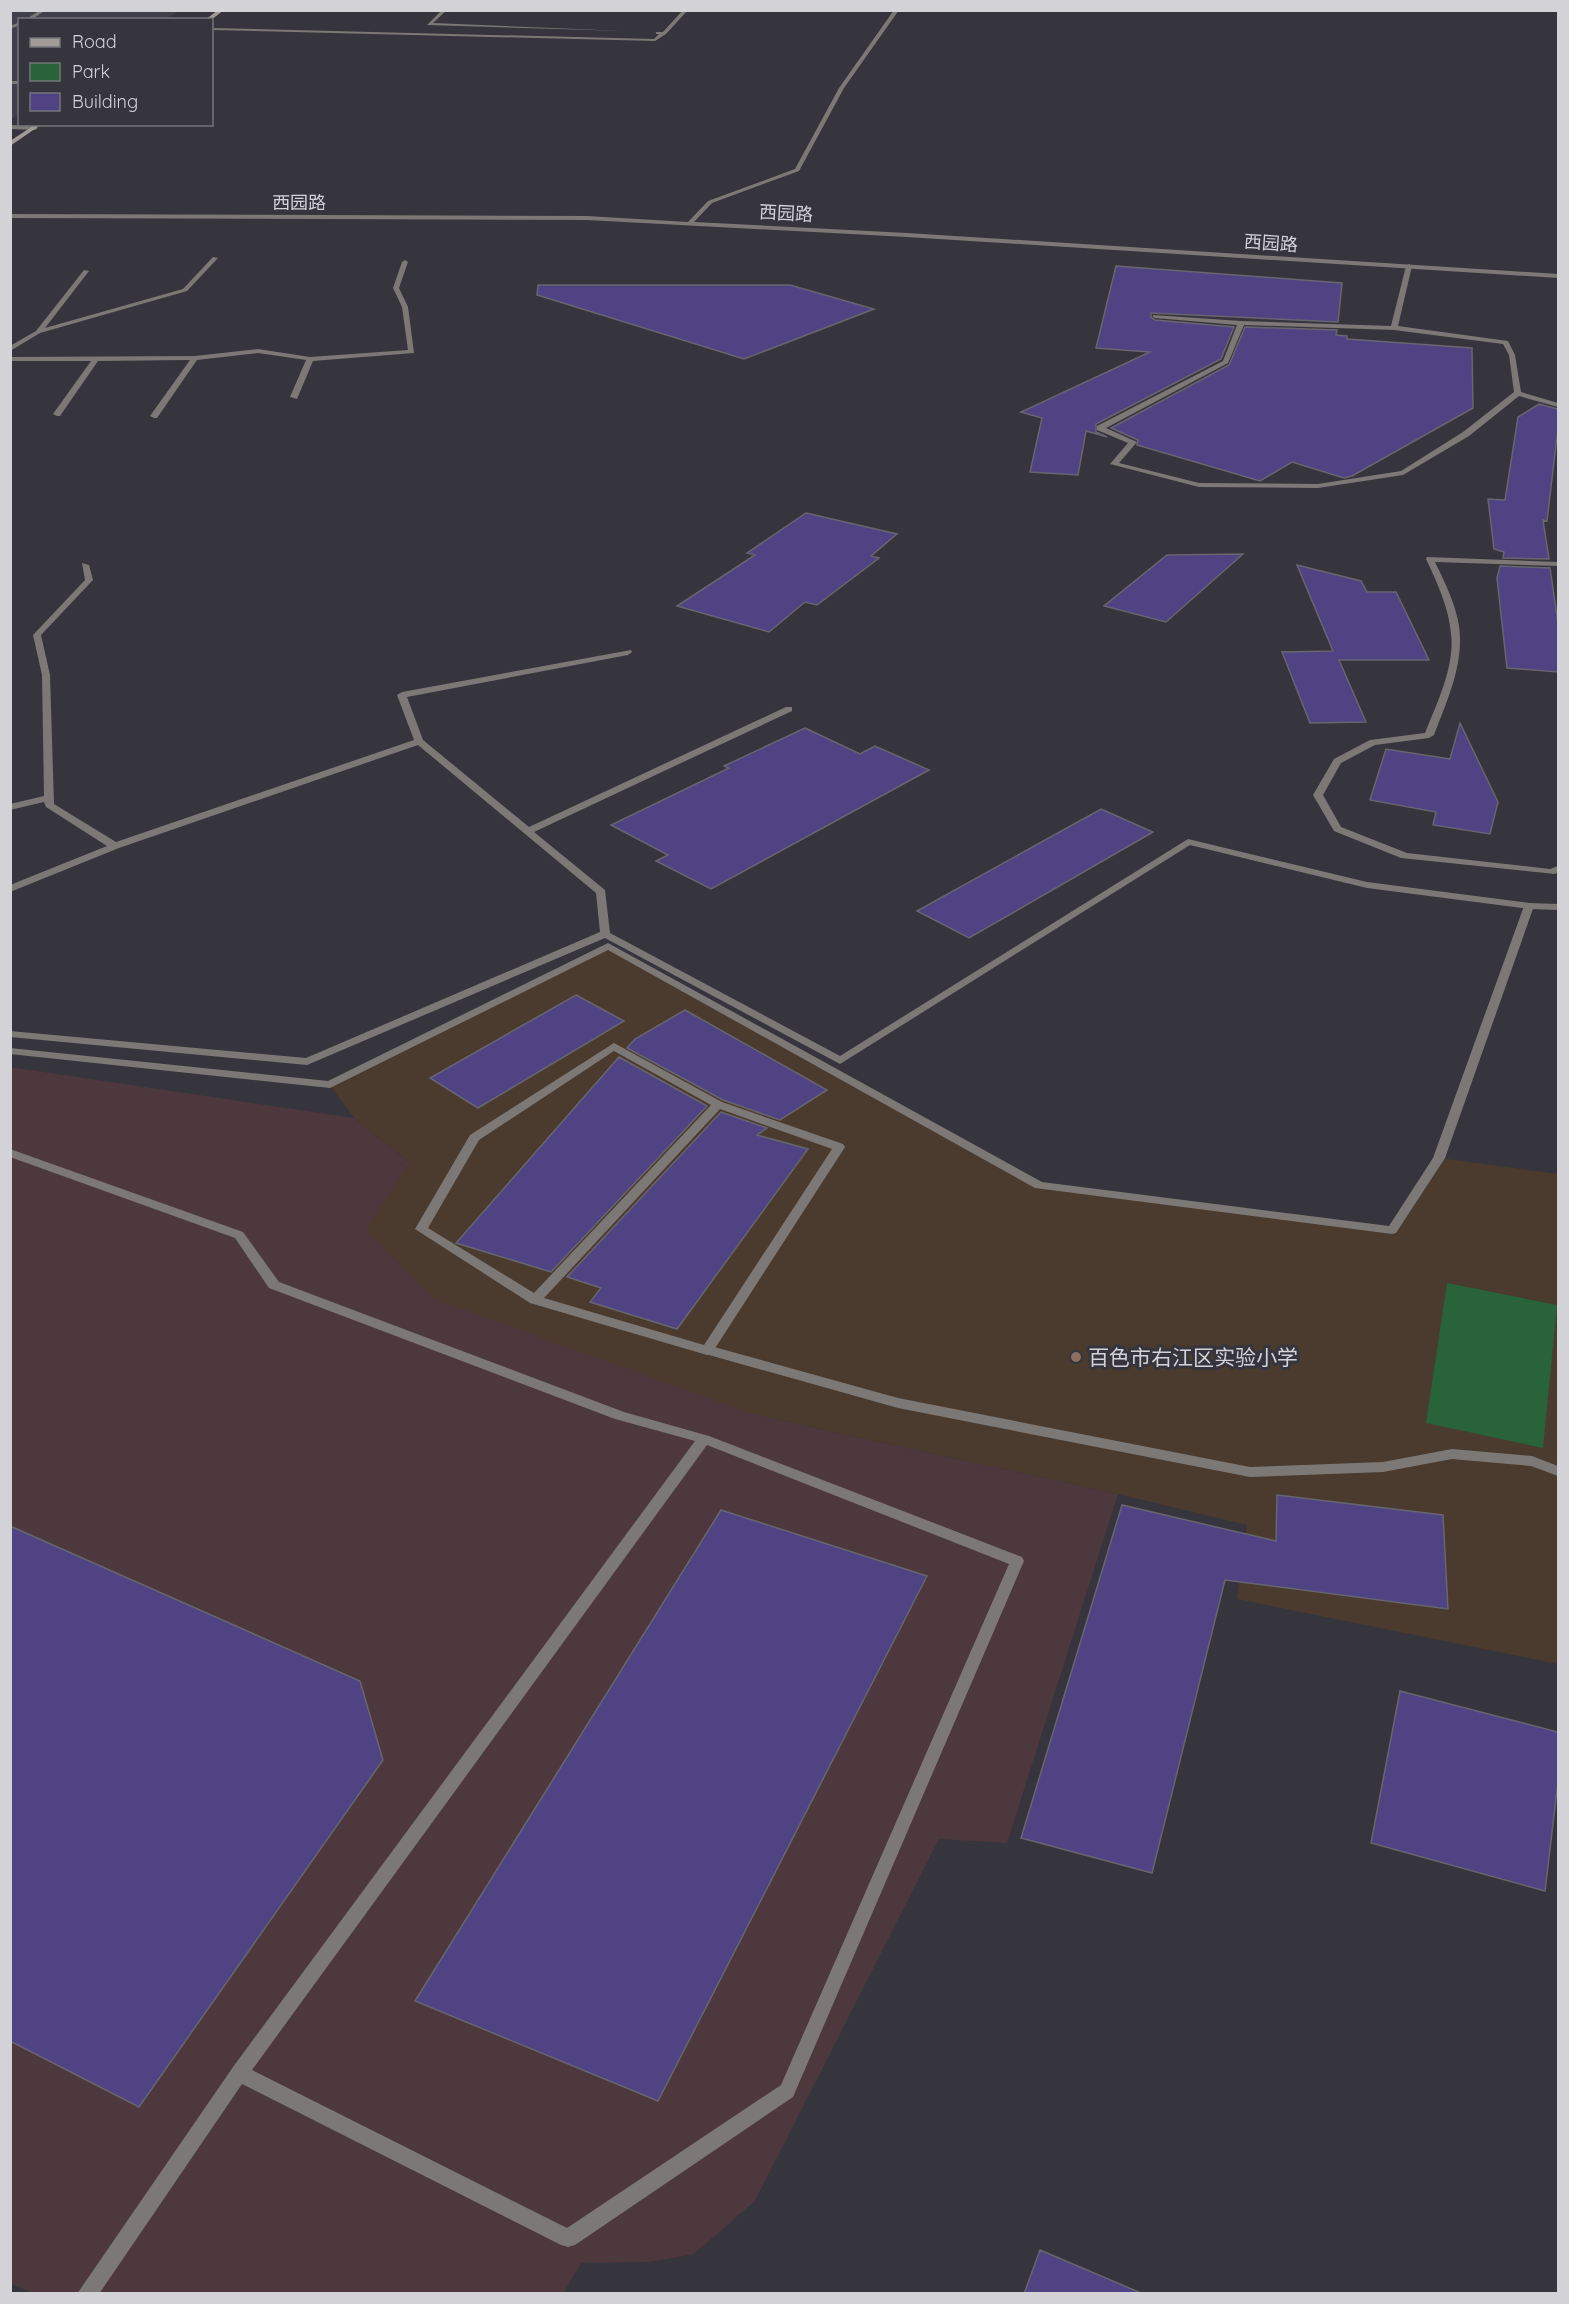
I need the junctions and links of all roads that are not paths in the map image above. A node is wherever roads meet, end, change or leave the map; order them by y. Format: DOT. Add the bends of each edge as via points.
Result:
graph roads {
  1 [pos="44,10"];
  2 [pos="445,10"];
  3 [pos="686,10"];
  4 [pos="897,10"];
  5 [pos="30,18"];
  6 [pos="429,24"];
  7 [pos="213,29"];
  8 [pos="629,32"];
  9 [pos="652,33"];
  10 [pos="664,33"];
  11 [pos="416,34"];
  12 [pos="38,126"];
  13 [pos="10,127"];
  14 [pos="10,144"];
  15 [pos="10,216"];
  16 [pos="690,223"];
  17 [pos="215,258"];
  18 [pos="405,262"];
  19 [pos="1409,266"];
  20 [pos="86,271"];
  21 [pos="1558,276"];
  22 [pos="1155,316"];
  23 [pos="1241,323"];
  24 [pos="1394,328"];
  25 [pos="38,333"];
  26 [pos="10,349"];
  27 [pos="10,358"];
  28 [pos="96,358"];
  29 [pos="195,358"];
  30 [pos="310,359"];
  31 [pos="1518,393"];
  32 [pos="294,397"];
  33 [pos="1558,405"];
  34 [pos="57,414"];
  35 [pos="154,416"];
  36 [pos="1558,564"];
  37 [pos="85,565"];
  38 [pos="628,652"];
  39 [pos="789,709"];
  40 [pos="419,741"];
  41 [pos="49,798"];
  42 [pos="10,807"];
  43 [pos="528,831"];
  44 [pos="115,846"];
  45 [pos="1558,869"];
  46 [pos="10,889"];
  47 [pos="1529,906"];
  48 [pos="1558,907"];
  49 [pos="605,934"];
  50 [pos="10,1034"];
  51 [pos="10,1052"];
  52 [pos="718,1104"];
  53 [pos="10,1153"];
  54 [pos="535,1300"];
  55 [pos="707,1350"];
  56 [pos="704,1439"];
  57 [pos="1558,1471"];
  58 [pos="239,2073"];
  59 [pos="87,2294"];
  1 -- 5 [label="street"];
  2 -- 6 [label="street"];
  3 -- 10 [label="street"];
  4 -- 16 [label="street" via="842,88 797,170 710,202"];
  6 -- 8 [label="street"];
  6 -- 11 [label="street"];
  7 -- 11 [label="street"];
  9 -- 10 [label="street"];
  10 -- 11 [label="street" via="655,40"];
  12 -- 13 [label="street"];
  12 -- 14 [label="main road"];
  15 -- 16 [label="street, 西园路" via="575,218"];
  16 -- 19 [label="street, 西园路"];
  17 -- 25 [label="street" via="185,290"];
  18 -- 30 [label="street" via="396,288 405,307 412,352"];
  19 -- 21 [label="street, 西园路"];
  19 -- 24 [label="street"];
  20 -- 25 [label="street"];
  22 -- 23 [label="street"];
  23 -- 24 [label="street"];
  23 -- 31 [label="street" via="1226,362 1100,428 1133,442 1114,464 1199,485 1318,486 1403,472 1466,434"];
  24 -- 31 [label="street" via="1506,342"];
  25 -- 26 [label="street"];
  27 -- 28 [label="street"];
  28 -- 29 [label="street"];
  28 -- 34 [label="street"];
  29 -- 30 [label="street" via="258,351"];
  29 -- 35 [label="street"];
  30 -- 32 [label="street"];
  31 -- 33 [label="street"];
  36 -- 45 [label="street" via="1430,559 1444,591 1456,641 1442,703 1428,735 1373,742 1337,761 1318,795 1337,829 1406,856 1551,872"];
  37 -- 41 [label="street" via="89,580 37,635 46,675"];
  38 -- 40 [label="street" via="402,695"];
  39 -- 43 [label="street"];
  40 -- 43 [label="street"];
  40 -- 44 [label="street"];
  41 -- 42 [label="street"];
  41 -- 44 [label="street" via="49,805"];
  43 -- 49 [label="street" via="601,892"];
  44 -- 46 [label="street"];
  47 -- 48 [label="street"];
  47 -- 49 [label="street" via="1367,885 1188,842 840,1061"];
  47 -- 51 [label="street" via="1439,1158 1392,1230 1039,1185 608,946 330,1085"];
  49 -- 50 [label="street" via="307,1062"];
  52 -- 54 [label="street"];
  52 -- 54 [label="street" via="614,1046 474,1138 421,1229"];
  52 -- 55 [label="street" via="838,1147"];
  53 -- 56 [label="street" via="239,1235 274,1285 620,1416"];
  54 -- 55 [label="street"];
  55 -- 57 [label="street" via="898,1403 1250,1472 1383,1467 1452,1454 1532,1461"];
  56 -- 58 [label="street"];
  56 -- 58 [label="street" via="1017,1560 787,2091 568,2238"];
  58 -- 59 [label="street"];
}
